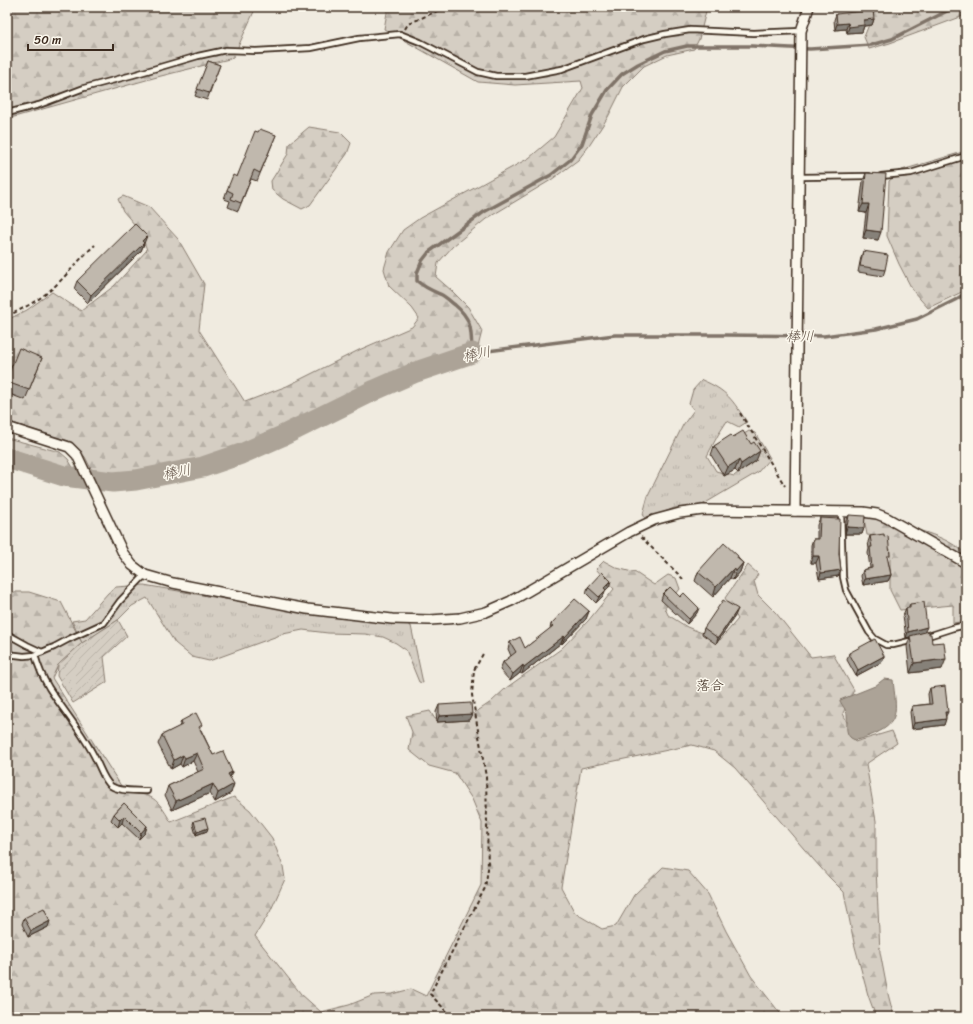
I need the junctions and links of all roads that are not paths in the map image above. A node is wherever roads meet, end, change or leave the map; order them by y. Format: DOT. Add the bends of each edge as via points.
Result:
graph roads {
  1 [pos="810,7"];
  2 [pos="802,32"];
  3 [pos="7,113"];
  4 [pos="966,156"];
  5 [pos="800,177"];
  6 [pos="7,427"];
  7 [pos="795,511"];
  8 [pos="841,512"];
  9 [pos="966,563"];
  10 [pos="145,575"];
  11 [pos="966,625"];
  12 [pos="7,634"];
  13 [pos="42,652"];
  14 [pos="7,654"];
  15 [pos="35,655"];
  16 [pos="147,791"];
  1 -- 2 [label="street"];
  2 -- 3 [label="lane" via="690,30 644,39 562,69 524,76 496,76 478,72 400,34 359,38 311,48 226,50 84,88 39,105"];
  2 -- 5 [label="street"];
  4 -- 5 [label="lane" via="911,173 888,176"];
  5 -- 7 [label="street"];
  6 -- 10 [label="street" via="69,447 77,455 123,553 132,565"];
  7 -- 8 [label="street"];
  7 -- 10 [label="street" via="702,510 654,520 629,532 511,602 486,612 460,618 392,619 308,609 173,583"];
  8 -- 9 [label="street" via="863,512 887,518"];
  8 -- 11 [label="lane" via="843,577 846,590 875,639 886,645 893,645"];
  10 -- 13 [label="lane" via="120,601 104,623"];
  12 -- 13 [label="lane"];
  13 -- 15 [label="lane"];
  14 -- 15 [label="lane"];
  15 -- 16 [label="lane" via="49,688 78,729 105,779 117,788"];
}
